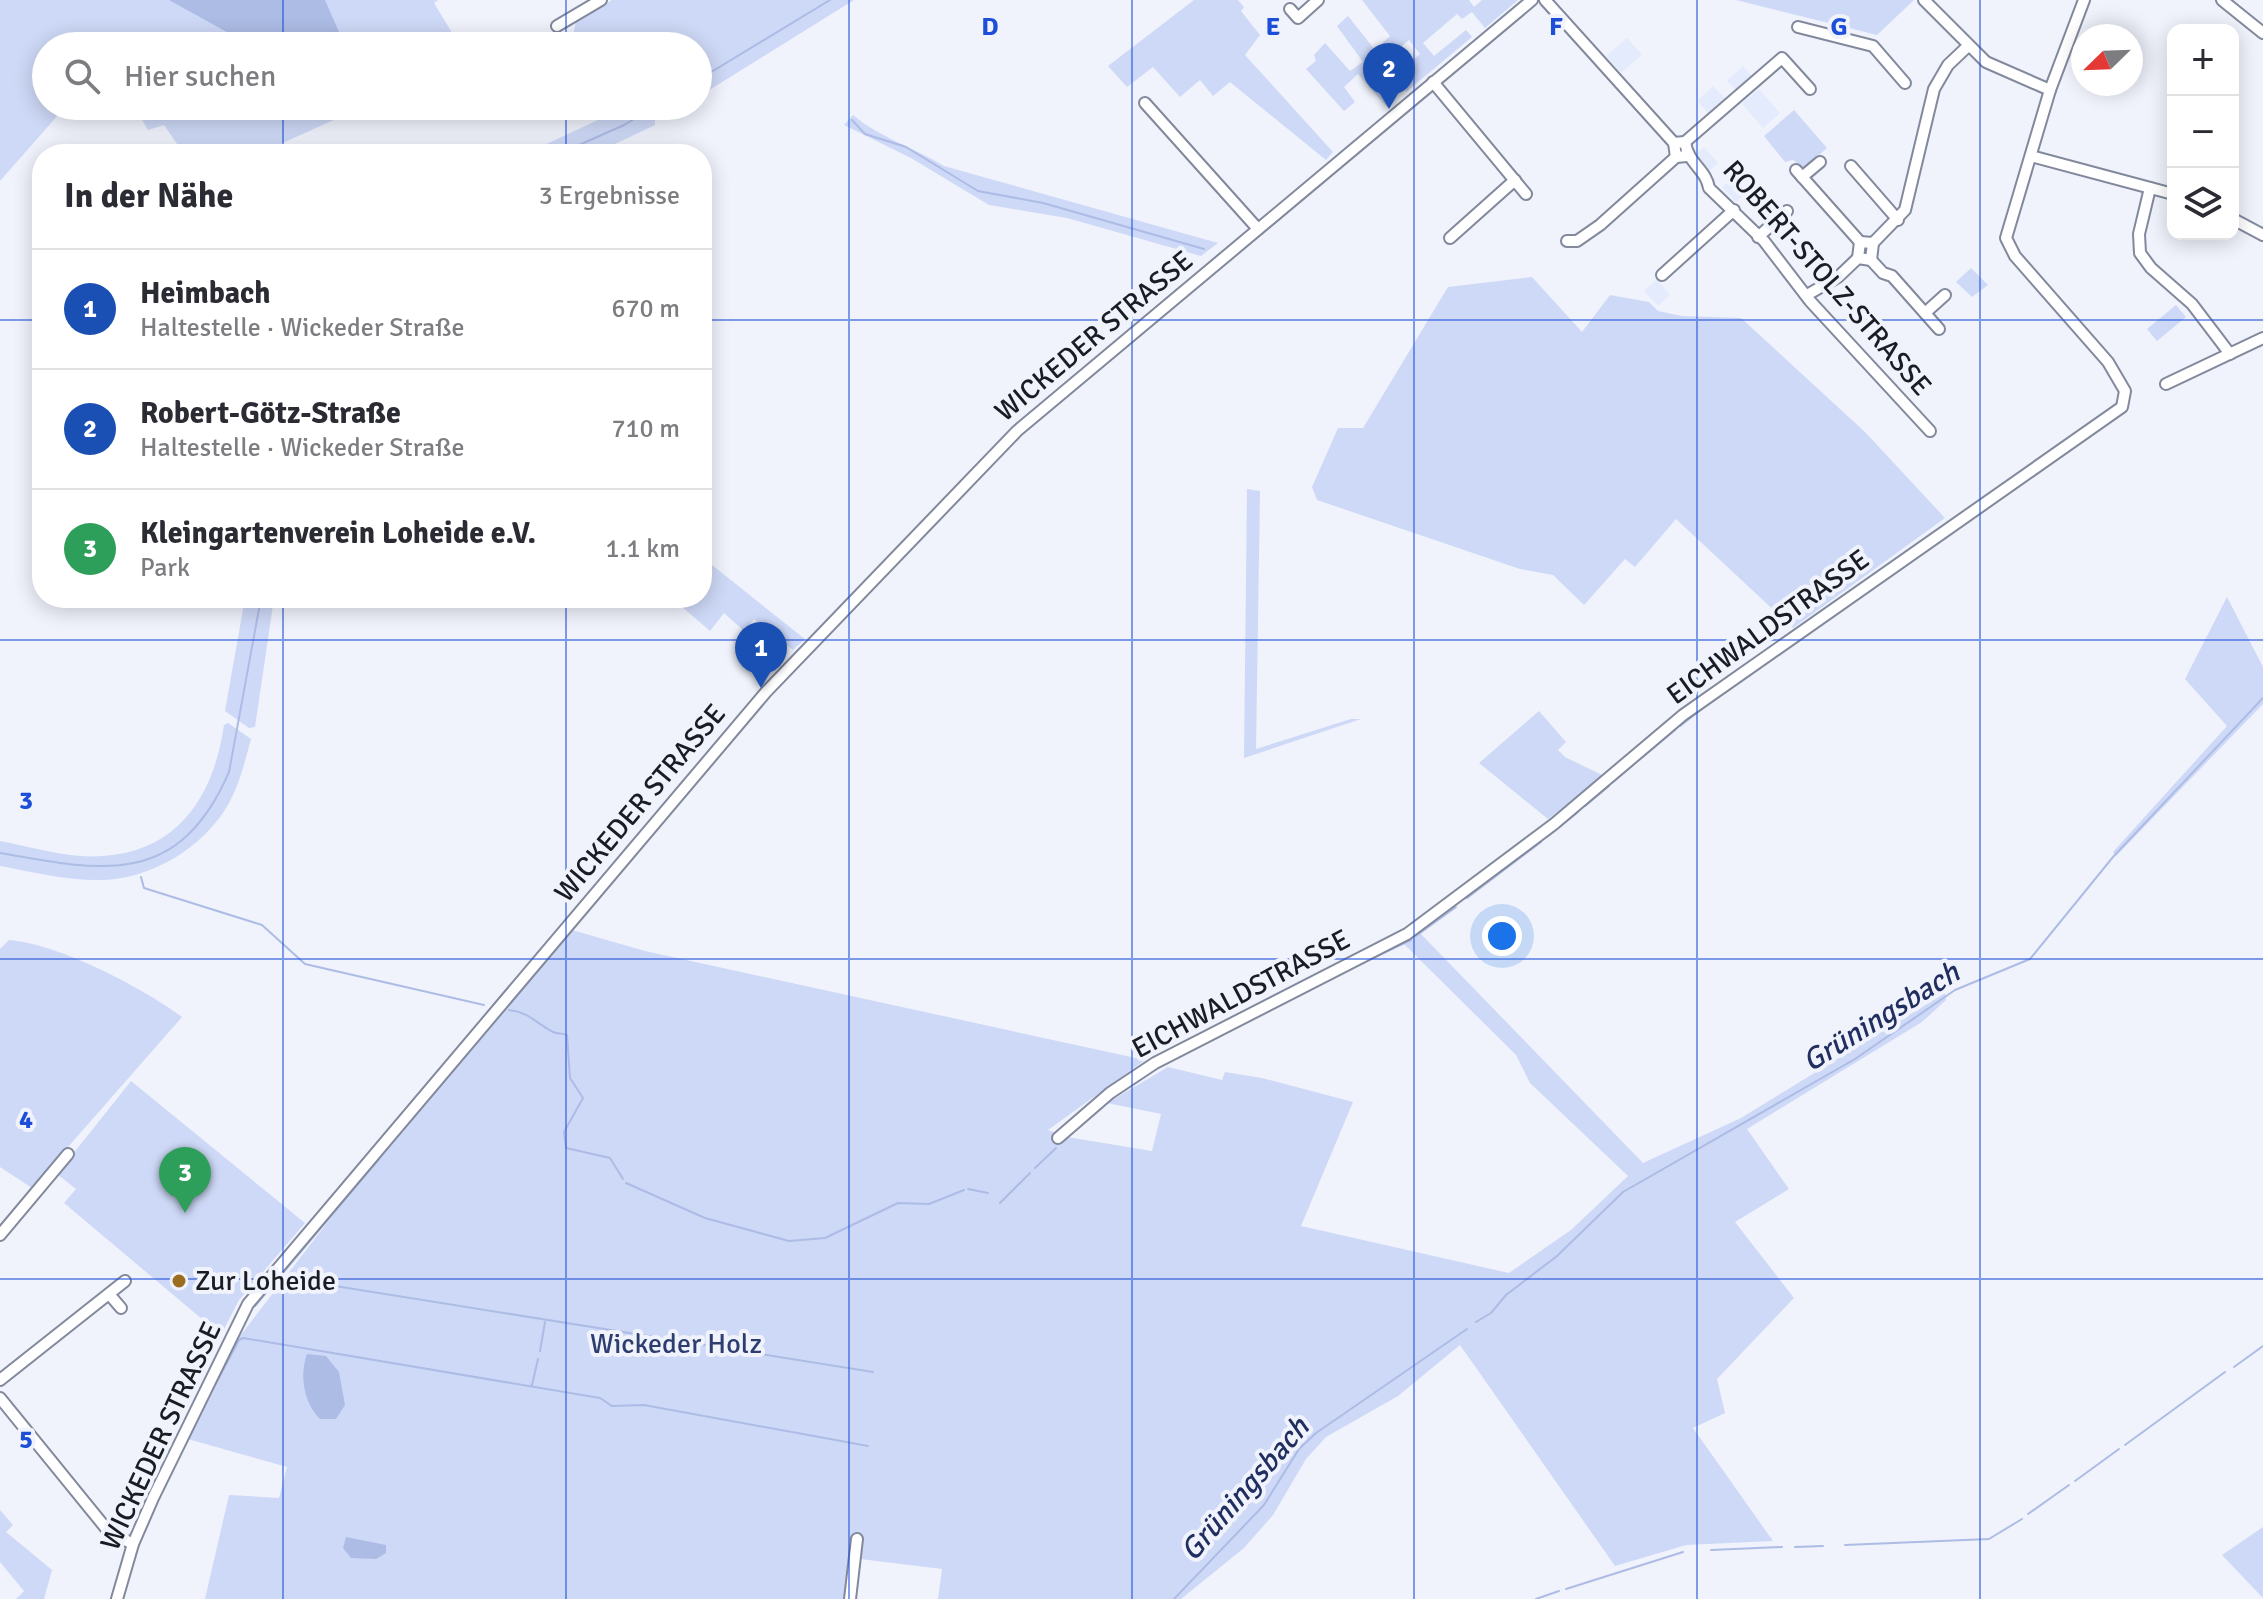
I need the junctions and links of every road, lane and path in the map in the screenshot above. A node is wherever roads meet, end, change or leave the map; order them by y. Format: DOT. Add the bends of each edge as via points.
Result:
graph roads {
  1 [pos="601,0"];
  2 [pos="1318,0"];
  3 [pos="1532,0"];
  4 [pos="1545,0"];
  5 [pos="1924,0"];
  6 [pos="2084,0"];
  7 [pos="2222,0"];
  8 [pos="1290,9"];
  9 [pos="557,26"];
  10 [pos="1798,27"];
  11 [pos="2261,29"];
  12 [pos="1967,47"];
  13 [pos="1433,82"];
  14 [pos="1905,83"];
  15 [pos="1810,89"];
  16 [pos="2050,90"];
  17 [pos="1145,103"];
  18 [pos="1680,142"];
  19 [pos="2031,156"];
  20 [pos="1682,157"];
  21 [pos="1820,162"];
  22 [pos="1851,166"];
  23 [pos="1515,180"];
  24 [pos="2150,188"];
  25 [pos="2167,192"];
  26 [pos="1526,194"];
  27 [pos="1734,210"];
  28 [pos="1787,211"];
  29 [pos="1898,220"];
  30 [pos="2239,222"];
  31 [pos="1258,229"];
  32 [pos="2263,235"];
  33 [pos="1758,237"];
  34 [pos="1450,238"];
  35 [pos="1567,241"];
  36 [pos="1860,242"];
  37 [pos="1873,243"];
  38 [pos="1858,258"];
  39 [pos="1871,260"];
  40 [pos="1662,275"];
  41 [pos="1807,295"];
  42 [pos="1945,295"];
  43 [pos="1925,313"];
  44 [pos="1939,329"];
  45 [pos="2263,338"];
  46 [pos="2230,354"];
  47 [pos="2166,384"];
  48 [pos="1930,431"];
  49 [pos="1058,1138"];
  50 [pos="68,1154"];
  51 [pos="0,1235"];
  52 [pos="125,1281"];
  53 [pos="109,1294"];
  54 [pos="121,1308"];
  55 [pos="0,1380"];
  56 [pos="0,1398"];
  57 [pos="857,1539"];
  58 [pos="133,1544"];
  59 [pos="117,1599"];
  60 [pos="850,1599"];
  1 -- 9 [label="street"];
  2 -- 8 [label="street" via="1298,18"];
  3 -- 13 [label="street, WICKEDER STRASSE"];
  4 -- 18 [label="street"];
  5 -- 12 [label="street"];
  6 -- 16 [label="street, EICHWALDSTRASSE"];
  7 -- 11 [label="street"];
  10 -- 14 [label="street" via="1873,46"];
  12 -- 16 [label="street" via="2009,74"];
  12 -- 29 [label="street" via="1934,89"];
  13 -- 23 [label="street"];
  13 -- 31 [label="street, WICKEDER STRASSE"];
  15 -- 18 [label="street" via="1782,58"];
  16 -- 19 [label="street, EICHWALDSTRASSE"];
  17 -- 31 [label="street"];
  18 -- 20 [label="street, ROBERT-STOLZ-STRASSE"];
  19 -- 24 [label="street"];
  19 -- 49 [label="street, EICHWALDSTRASSE" via="2007,227 2009,245 2108,362 2125,391 2122,407 1683,715 1554,824 1407,934 1155,1063"];
  20 -- 27 [label="street, ROBERT-STOLZ-STRASSE"];
  20 -- 35 [label="street" via="1600,225 1577,241"];
  21 -- 36 [label="street" via="1799,173"];
  22 -- 29 [label="street"];
  23 -- 26 [label="street"];
  23 -- 34 [label="street"];
  24 -- 25 [label="street"];
  24 -- 46 [label="street" via="2140,253 2191,302"];
  27 -- 33 [label="street, ROBERT-STOLZ-STRASSE"];
  27 -- 40 [label="street"];
  28 -- 33 [label="street"];
  29 -- 37 [label="street"];
  30 -- 32 [label="street"];
  31 -- 58 [label="street, WICKEDER STRASSE" via="1017,431 736,727 256,1293 201,1396"];
  33 -- 41 [label="street, ROBERT-STOLZ-STRASSE"];
  36 -- 37 [label="street"];
  36 -- 38 [label="street"];
  37 -- 39 [label="street"];
  38 -- 39 [label="street"];
  38 -- 41 [label="street"];
  39 -- 43 [label="street"];
  41 -- 48 [label="street, ROBERT-STOLZ-STRASSE"];
  42 -- 43 [label="street"];
  43 -- 44 [label="street"];
  45 -- 46 [label="street"];
  46 -- 47 [label="street"];
  50 -- 51 [label="street"];
  52 -- 53 [label="street"];
  53 -- 54 [label="street"];
  53 -- 55 [label="street"];
  56 -- 58 [label="street" via="109,1532"];
  57 -- 60 [label="street"];
  58 -- 59 [label="street, WICKEDER STRASSE"];
}
